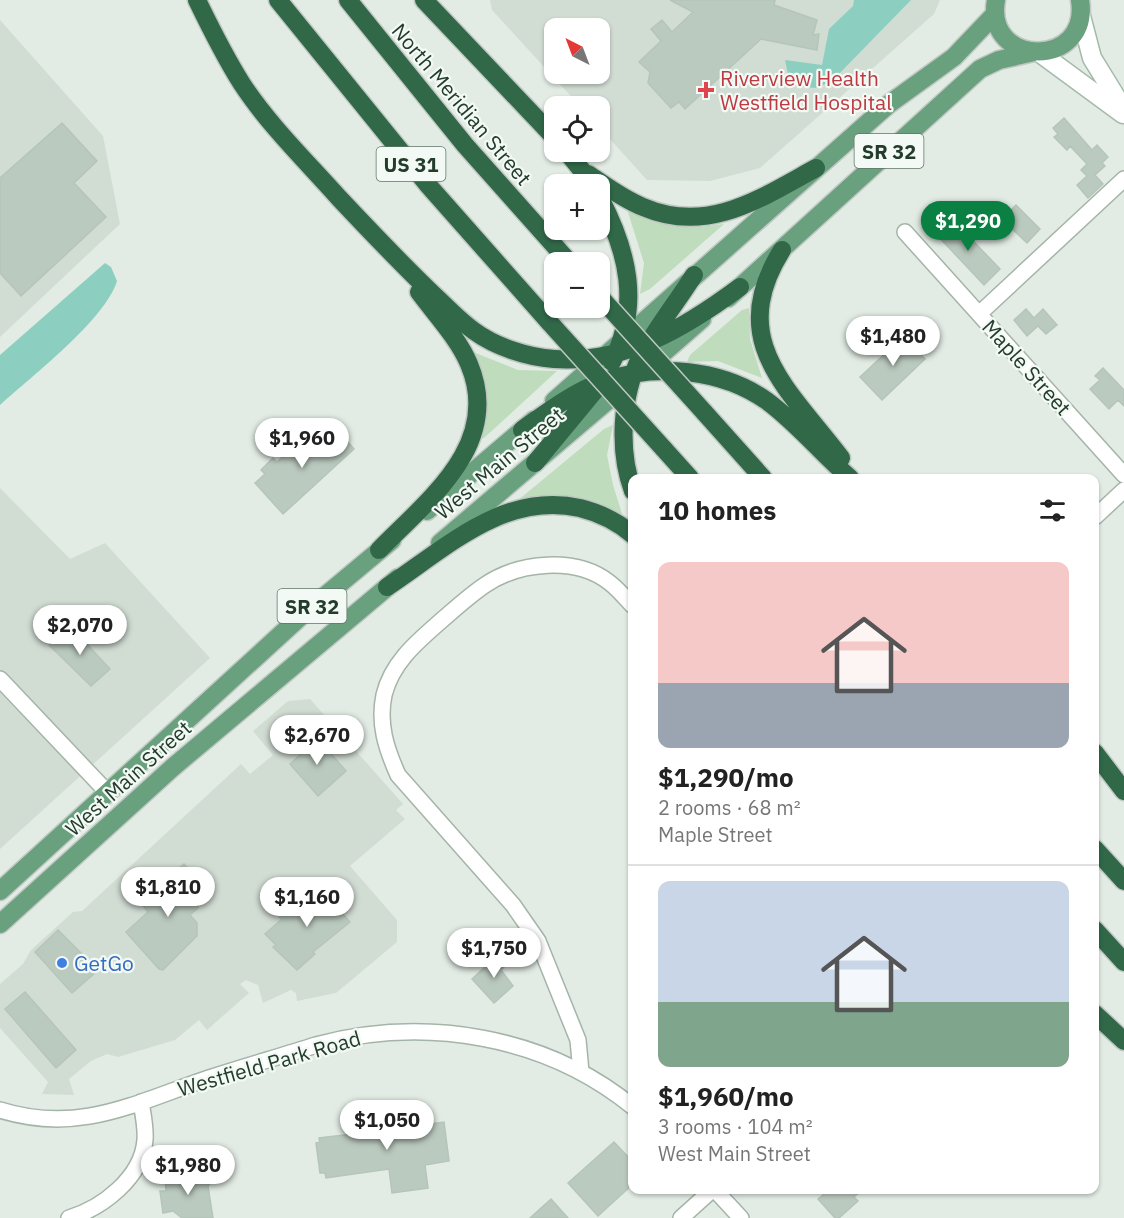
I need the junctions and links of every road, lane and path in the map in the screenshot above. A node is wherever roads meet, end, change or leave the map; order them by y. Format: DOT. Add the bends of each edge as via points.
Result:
graph roads {
  1 [pos="197,0"];
  2 [pos="278,0"];
  3 [pos="348,0"];
  4 [pos="424,0"];
  5 [pos="993,6"];
  6 [pos="1082,7"];
  7 [pos="1037,52"];
  8 [pos="1124,113"];
  9 [pos="544,126"];
  10 [pos="576,162"];
  11 [pos="816,168"];
  12 [pos="586,174"];
  13 [pos="1124,179"];
  14 [pos="610,190"];
  15 [pos="610,219"];
  16 [pos="905,232"];
  17 [pos="782,250"];
  18 [pos="560,252"];
  19 [pos="391,255"];
  20 [pos="694,275"];
  21 [pos="740,287"];
  22 [pos="610,308"];
  23 [pos="980,314"];
  24 [pos="650,343"];
  25 [pos="614,350"];
  26 [pos="634,376"];
  27 [pos="602,382"];
  28 [pos="522,430"];
  29 [pos="535,463"];
  30 [pos="686,474"];
  31 [pos="759,474"];
  32 [pos="846,474"];
  33 [pos="853,474"];
  34 [pos="628,475"];
  35 [pos="1124,475"];
  36 [pos="1124,490"];
  37 [pos="1099,513"];
  38 [pos="628,531"];
  39 [pos="379,550"];
  40 [pos="387,587"];
  41 [pos="628,601"];
  42 [pos="0,679"];
  43 [pos="1099,758"];
  44 [pos="1124,791"];
  45 [pos="108,793"];
  46 [pos="1099,853"];
  47 [pos="1124,881"];
  48 [pos="0,891"];
  49 [pos="0,924"];
  50 [pos="1099,934"];
  51 [pos="1124,962"];
  52 [pos="1099,1018"];
  53 [pos="1124,1041"];
  54 [pos="580,1072"];
  55 [pos="141,1102"];
  56 [pos="628,1103"];
  57 [pos="0,1110"];
  58 [pos="708,1194"];
  59 [pos="717,1194"];
  60 [pos="69,1218"];
  61 [pos="681,1218"];
  62 [pos="741,1218"];
  1 -- 19 [label="highway" via="253,99"];
  2 -- 30 [label="highway, US 31, bridge" via="428,185"];
  3 -- 18 [label="highway, North Meridian Street / US 31" via="465,145"];
  4 -- 9 [label="highway"];
  5 -- 7 [label="main road" via="1001,32 1010,42"];
  5 -- 11 [label="main road, West Main Street / SR 32" via="954,57 889,104"];
  6 -- 7 [label="main road, West Main Street" via="1069,39 1053,50"];
  6 -- 8 [label="street" via="1092,58"];
  7 -- 8 [label="street"];
  7 -- 17 [label="main road, West Main Street / SR 32" via="999,60 980,69"];
  10 -- 12 [label="highway"];
  11 -- 14 [label="highway" via="734,211 694,217 660,213"];
  11 -- 20 [label="main road, West Main Street / SR 32"];
  13 -- 23 [label="street"];
  15 -- 25 [label="highway" via="621,243 628,298"];
  16 -- 23 [label="street, Maple Street"];
  17 -- 21 [label="main road, West Main Street / SR 32"];
  17 -- 33 [label="highway" via="770,269 761,302 760,328 765,351 780,383"];
  19 -- 25 [label="highway" via="486,339 526,355 548,358"];
  19 -- 39 [label="highway" via="463,352 473,376 477,411 470,442 454,473"];
  20 -- 24 [label="highway"];
  20 -- 25 [label="main road, West Main Street / SR 32"];
  21 -- 24 [label="highway" via="702,316"];
  21 -- 26 [label="main road, West Main Street / SR 32"];
  22 -- 31 [label="highway, bridge"];
  23 -- 35 [label="street, Maple Street"];
  24 -- 25 [label="highway"];
  24 -- 26 [label="highway"];
  25 -- 27 [label="highway"];
  25 -- 28 [label="main road, West Main Street / SR 32"];
  26 -- 27 [label="highway"];
  26 -- 29 [label="main road, West Main Street / SR 32"];
  26 -- 32 [label="highway" via="683,370 746,389 786,417"];
  26 -- 34 [label="highway" via="624,435"];
  27 -- 28 [label="highway" via="562,402"];
  27 -- 29 [label="highway"];
  28 -- 39 [label="main road, West Main Street / SR 32"];
  29 -- 40 [label="main road, West Main Street / SR 32"];
  36 -- 37 [label="street"];
  38 -- 40 [label="highway" via="588,510 556,504 531,505 475,527"];
  39 -- 45 [label="main road, West Main Street / SR 32"];
  40 -- 49 [label="main road, West Main Street / SR 32" via="172,768"];
  41 -- 54 [label="street" via="609,582 589,572 529,566 506,573 484,585 407,652 384,694 381,722 387,751 398,775 513,905 538,940 578,1040"];
  42 -- 45 [label="street"];
  43 -- 44 [label="highway"];
  45 -- 48 [label="main road, West Main Street / SR 32"];
  46 -- 47 [label="highway"];
  50 -- 51 [label="highway"];
  52 -- 53 [label="highway"];
  54 -- 55 [label="street, Westfield Park Road" via="486,1039 405,1030 334,1040"];
  54 -- 56 [label="street, Westfield Park Road"];
  55 -- 57 [label="street, Westfield Park Road" via="102,1115 58,1121"];
  55 -- 60 [label="street" via="145,1140 131,1174 105,1200 86,1213"];
  58 -- 61 [label="street"];
  59 -- 62 [label="street"];
}
